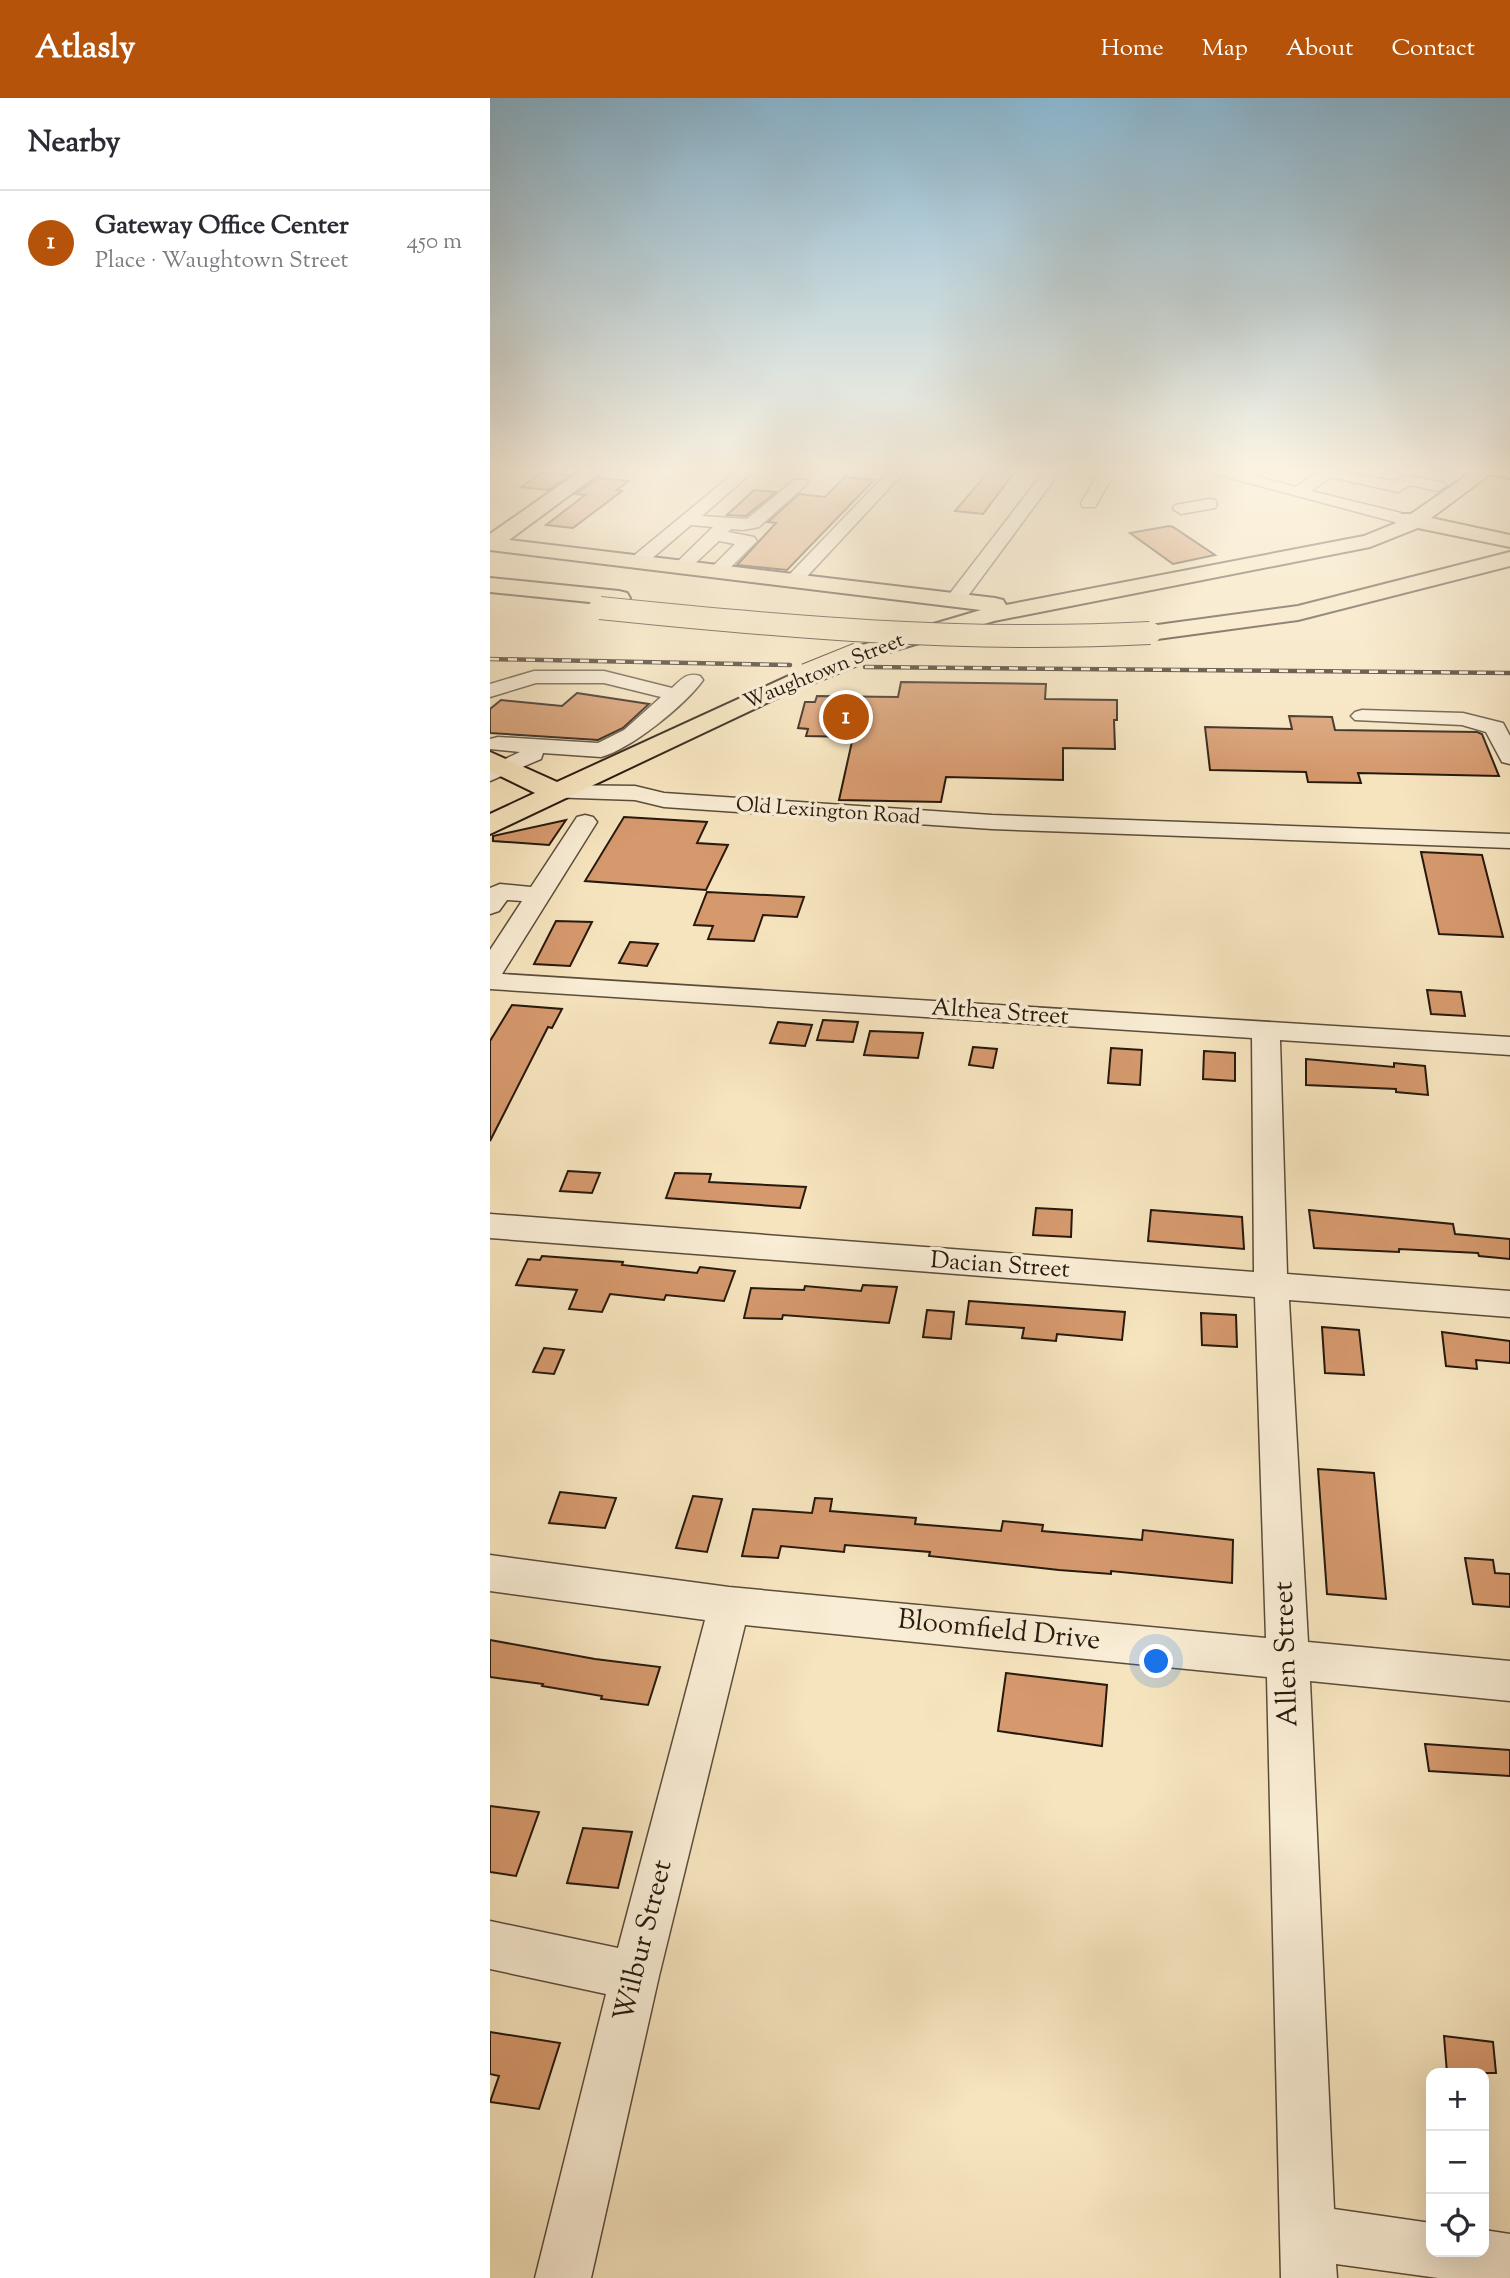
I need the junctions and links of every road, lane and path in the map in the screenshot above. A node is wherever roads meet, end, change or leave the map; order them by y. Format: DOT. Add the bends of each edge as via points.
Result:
graph roads {
  1 [pos="705,571"];
  2 [pos="803,571"];
  3 [pos="977,571"];
  4 [pos="1209,571"];
  5 [pos="1433,571"];
  6 [pos="716,572"];
  7 [pos="793,581"];
  8 [pos="490,585"];
  9 [pos="490,596"];
  10 [pos="955,600"];
  11 [pos="609,603"];
  12 [pos="1022,608"];
  13 [pos="693,680"];
  14 [pos="490,691"];
  15 [pos="677,695"];
  16 [pos="1362,716"];
  17 [pos="1510,757"];
  18 [pos="496,762"];
  19 [pos="555,792"];
  20 [pos="585,822"];
  21 [pos="490,825"];
  22 [pos="1510,841"];
  23 [pos="538,895"];
  24 [pos="493,896"];
  25 [pos="490,971"];
  26 [pos="490,981"];
  27 [pos="1266,1030"];
  28 [pos="1510,1046"];
  29 [pos="490,1226"];
  30 [pos="1271,1287"];
  31 [pos="1510,1304"];
  32 [pos="490,1573"];
  33 [pos="729,1605"];
  34 [pos="1288,1660"];
  35 [pos="1510,1681"];
  36 [pos="490,1945"];
  37 [pos="635,1976"];
  38 [pos="1426,2250"];
  39 [pos="1308,2256"];
  40 [pos="1479,2257"];
  41 [pos="1510,2261"];
  42 [pos="563,2278"];
  1 -- 6 [label="main road"];
  2 -- 7 [label="street"];
  3 -- 10 [label="street"];
  4 -- 12 [label="main road, Waughtown Street"];
  5 -- 11 [label="main road, bridge" via="1297,612 1047,638 820,630"];
  6 -- 7 [label="main road"];
  7 -- 10 [label="main road"];
  8 -- 11 [label="main road"];
  9 -- 11 [label="main road"];
  10 -- 12 [label="main road"];
  12 -- 19 [label="main road, Waughtown Street, bridge" via="930,631 806,674"];
  13 -- 15 [label="street"];
  14 -- 15 [label="street" via="534,677 604,677"];
  15 -- 18 [label="street" via="632,735 601,750 547,747"];
  16 -- 17 [label="street" via="1463,719 1495,729"];
  18 -- 19 [label="main road, Old Lexington Road"];
  19 -- 21 [label="main road, Waughtown Street"];
  19 -- 22 [label="street, Old Lexington Road" via="564,803 628,806 664,800 992,822"];
  20 -- 23 [label="street"];
  23 -- 24 [label="street"];
  23 -- 25 [label="street"];
  26 -- 27 [label="street, Althea Street"];
  27 -- 28 [label="street, Althea Street"];
  27 -- 30 [label="street, Allen Street"];
  29 -- 30 [label="street, Dacian Street"];
  30 -- 31 [label="street, Dacian Street"];
  30 -- 34 [label="street, Allen Street"];
  32 -- 33 [label="street, Bloomfield Drive"];
  33 -- 34 [label="street, Bloomfield Drive"];
  33 -- 37 [label="street, Wilbur Street"];
  34 -- 35 [label="street, Bloomfield Drive"];
  34 -- 39 [label="street, Allen Street"];
  36 -- 37 [label="street"];
  37 -- 42 [label="street, Wilbur Street"];
  38 -- 39 [label="street"];
  40 -- 41 [label="street"];
}
